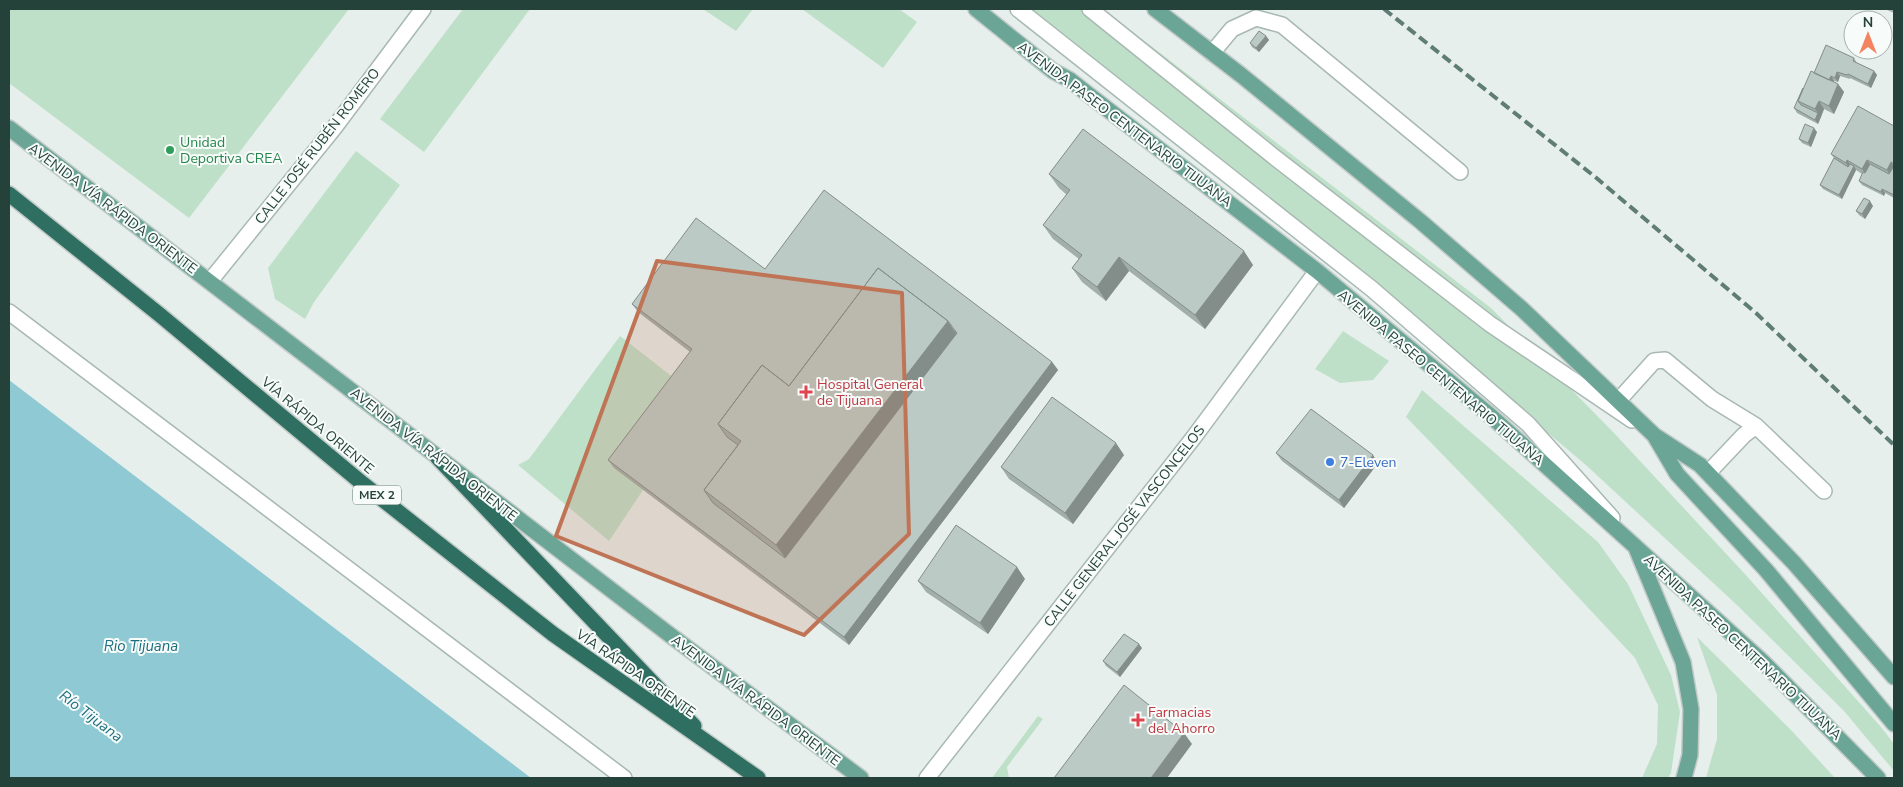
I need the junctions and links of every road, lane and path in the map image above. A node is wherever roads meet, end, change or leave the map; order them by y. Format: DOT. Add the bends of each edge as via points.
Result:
graph roads {
  1 [pos="423,9"];
  2 [pos="976,9"];
  3 [pos="1018,9"];
  4 [pos="1090,9"];
  5 [pos="1155,9"];
  6 [pos="1212,53"];
  7 [pos="9,128"];
  8 [pos="1460,172"];
  9 [pos="9,194"];
  10 [pos="1316,271"];
  11 [pos="210,281"];
  12 [pos="9,312"];
  13 [pos="1618,401"];
  14 [pos="1756,426"];
  15 [pos="1654,434"];
  16 [pos="438,458"];
  17 [pos="1708,473"];
  18 [pos="1824,491"];
  19 [pos="1635,544"];
  20 [pos="1894,677"];
  21 [pos="1894,724"];
  22 [pos="715,749"];
  23 [pos="624,778"];
  24 [pos="758,778"];
  25 [pos="861,778"];
  26 [pos="927,778"];
  27 [pos="1684,778"];
  28 [pos="1878,778"];
  1 -- 11 [label="street, CALLE JOSÉ RUBÉN ROMERO" via="334,128"];
  2 -- 10 [label="main road, AVENIDA PASEO CENTENARIO TIJUANA"];
  3 -- 19 [label="street" via="1372,289 1528,424"];
  4 -- 15 [label="street" via="1490,324"];
  5 -- 6 [label="main road"];
  6 -- 8 [label="street" via="1232,29 1256,18 1282,24"];
  6 -- 13 [label="main road" via="1478,272"];
  7 -- 11 [label="main road, AVENIDA VÍA RÁPIDA ORIENTE"];
  9 -- 22 [label="highway, VÍA RÁPIDA ORIENTE / MEX 2" via="363,484 553,634"];
  10 -- 19 [label="main road, AVENIDA PASEO CENTENARIO TIJUANA" via="1492,417"];
  10 -- 26 [label="street, CALLE GENERAL JOSÉ VASCONCELOS" via="1194,437"];
  11 -- 16 [label="main road, AVENIDA VÍA RÁPIDA ORIENTE"];
  12 -- 23 [label="street"];
  13 -- 14 [label="street" via="1654,361 1665,360 1712,399"];
  13 -- 15 [label="main road"];
  14 -- 17 [label="street" via="1744,434"];
  14 -- 18 [label="street"];
  15 -- 17 [label="main road"];
  15 -- 21 [label="main road" via="1677,474 1766,570"];
  16 -- 22 [label="highway"];
  16 -- 25 [label="main road, AVENIDA VÍA RÁPIDA ORIENTE"];
  17 -- 20 [label="main road" via="1794,563"];
  19 -- 27 [label="main road" via="1683,662 1691,709 1690,755"];
  19 -- 28 [label="main road, AVENIDA PASEO CENTENARIO TIJUANA" via="1763,662"];
  22 -- 24 [label="highway, VÍA RÁPIDA ORIENTE / MEX 2"];
}
